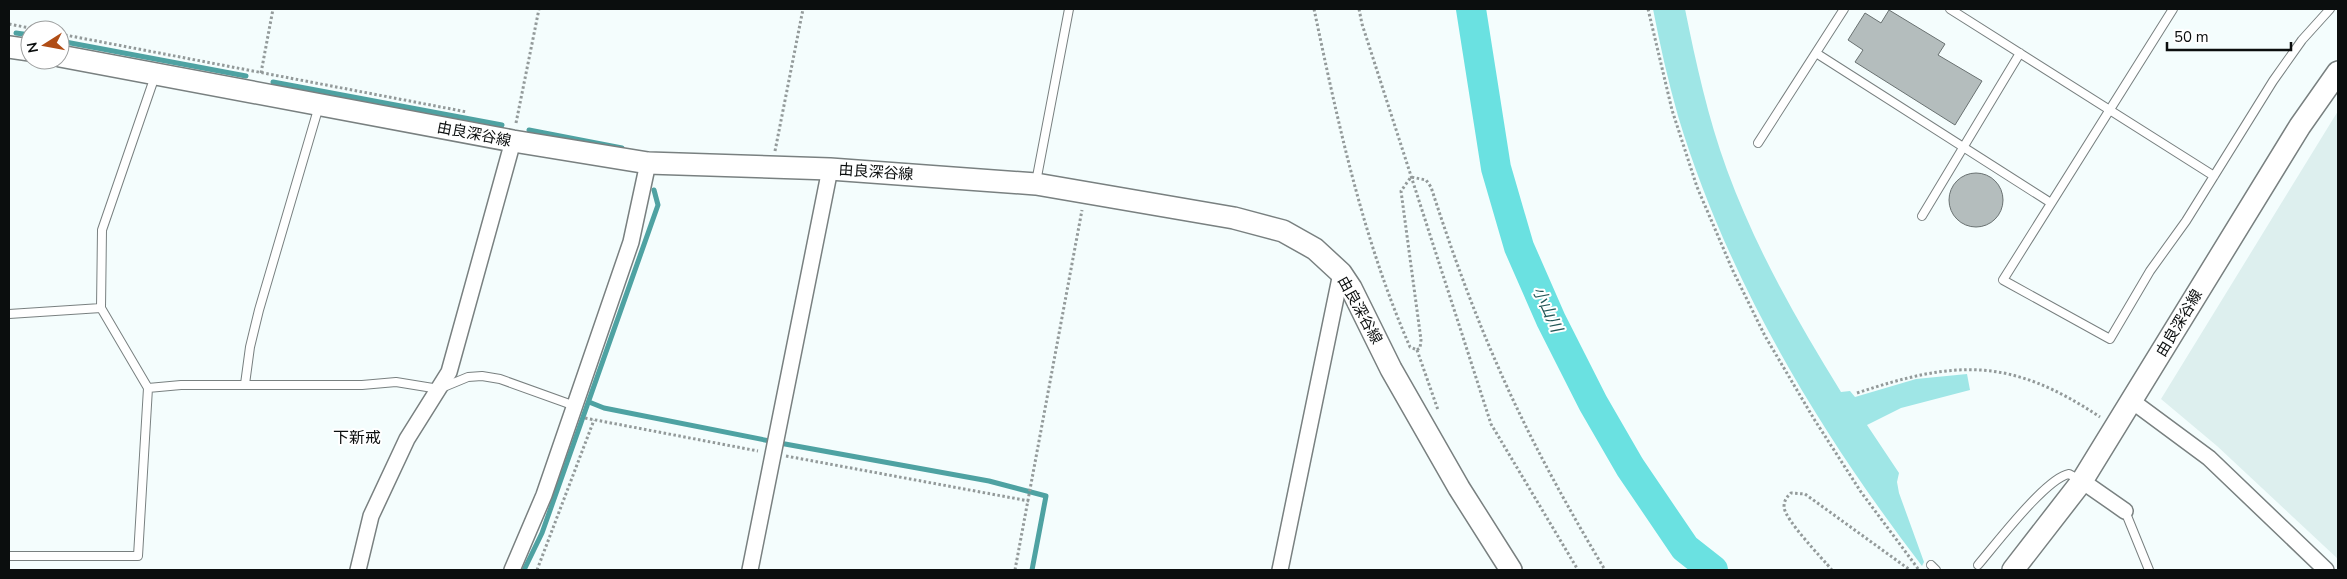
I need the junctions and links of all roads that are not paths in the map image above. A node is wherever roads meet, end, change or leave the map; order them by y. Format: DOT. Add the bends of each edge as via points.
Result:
graph roads {
  1 [pos="1069,9"];
  2 [pos="1844,9"];
  3 [pos="1950,9"];
  4 [pos="2173,9"];
  5 [pos="2330,9"];
  6 [pos="1816,53"];
  7 [pos="2020,54"];
  8 [pos="70,58"];
  9 [pos="156,72"];
  10 [pos="2338,72"];
  11 [pos="319,104"];
  12 [pos="2110,110"];
  13 [pos="515,131"];
  14 [pos="1758,143"];
  15 [pos="1964,147"];
  16 [pos="648,162"];
  17 [pos="830,169"];
  18 [pos="2214,176"];
  19 [pos="1036,184"];
  20 [pos="2051,204"];
  21 [pos="1922,216"];
  22 [pos="1341,273"];
  23 [pos="101,308"];
  24 [pos="9,314"];
  25 [pos="245,384"];
  26 [pos="148,388"];
  27 [pos="439,389"];
  28 [pos="2132,401"];
  29 [pos="573,411"];
  30 [pos="2082,481"];
  31 [pos="2125,511"];
  32 [pos="9,556"];
  33 [pos="1978,565"];
  34 [pos="358,570"];
  35 [pos="512,570"];
  36 [pos="750,570"];
  37 [pos="1280,570"];
  38 [pos="1511,570"];
  39 [pos="2013,570"];
  40 [pos="2149,570"];
  41 [pos="2326,570"];
  1 -- 19 [label="lane"];
  2 -- 6 [label="lane"];
  3 -- 7 [label="lane"];
  4 -- 12 [label="lane"];
  5 -- 18 [label="lane" via="2302,40 2273,81"];
  6 -- 14 [label="lane"];
  6 -- 15 [label="lane"];
  7 -- 12 [label="lane"];
  7 -- 15 [label="lane"];
  8 -- 9 [label="main road, 由良深谷線"];
  9 -- 11 [label="main road, 由良深谷線" via="259,81"];
  9 -- 23 [label="lane" via="102,230"];
  10 -- 28 [label="main road, 由良深谷線" via="2300,126"];
  11 -- 13 [label="main road, 由良深谷線"];
  11 -- 25 [label="lane" via="259,310"];
  12 -- 18 [label="lane"];
  12 -- 20 [label="lane"];
  13 -- 16 [label="main road, 由良深谷線"];
  13 -- 27 [label="street" via="449,372"];
  15 -- 20 [label="lane"];
  15 -- 21 [label="lane"];
  16 -- 17 [label="main road, 由良深谷線"];
  16 -- 29 [label="street" via="631,242"];
  17 -- 19 [label="main road, 由良深谷線"];
  17 -- 36 [label="street"];
  18 -- 20 [label="lane" via="2150,271 2110,339 2003,280"];
  19 -- 22 [label="main road, 由良深谷線" via="1261,224 1300,240"];
  22 -- 37 [label="street"];
  22 -- 38 [label="main road, 由良深谷線" via="1435,446"];
  23 -- 24 [label="lane"];
  23 -- 26 [label="lane"];
  25 -- 26 [label="lane"];
  25 -- 27 [label="lane" via="396,382"];
  26 -- 32 [label="lane" via="138,556"];
  27 -- 29 [label="lane" via="468,377 482,376 500,379"];
  27 -- 34 [label="street" via="407,439 371,516"];
  28 -- 30 [label="main road, 由良深谷線"];
  28 -- 41 [label="street" via="2209,458"];
  29 -- 35 [label="street" via="544,495"];
  30 -- 31 [label="street"];
  30 -- 33 [label="lane" via="2069,474 2047,486"];
  30 -- 39 [label="main road, 由良深谷線"];
  31 -- 40 [label="lane"];
}
